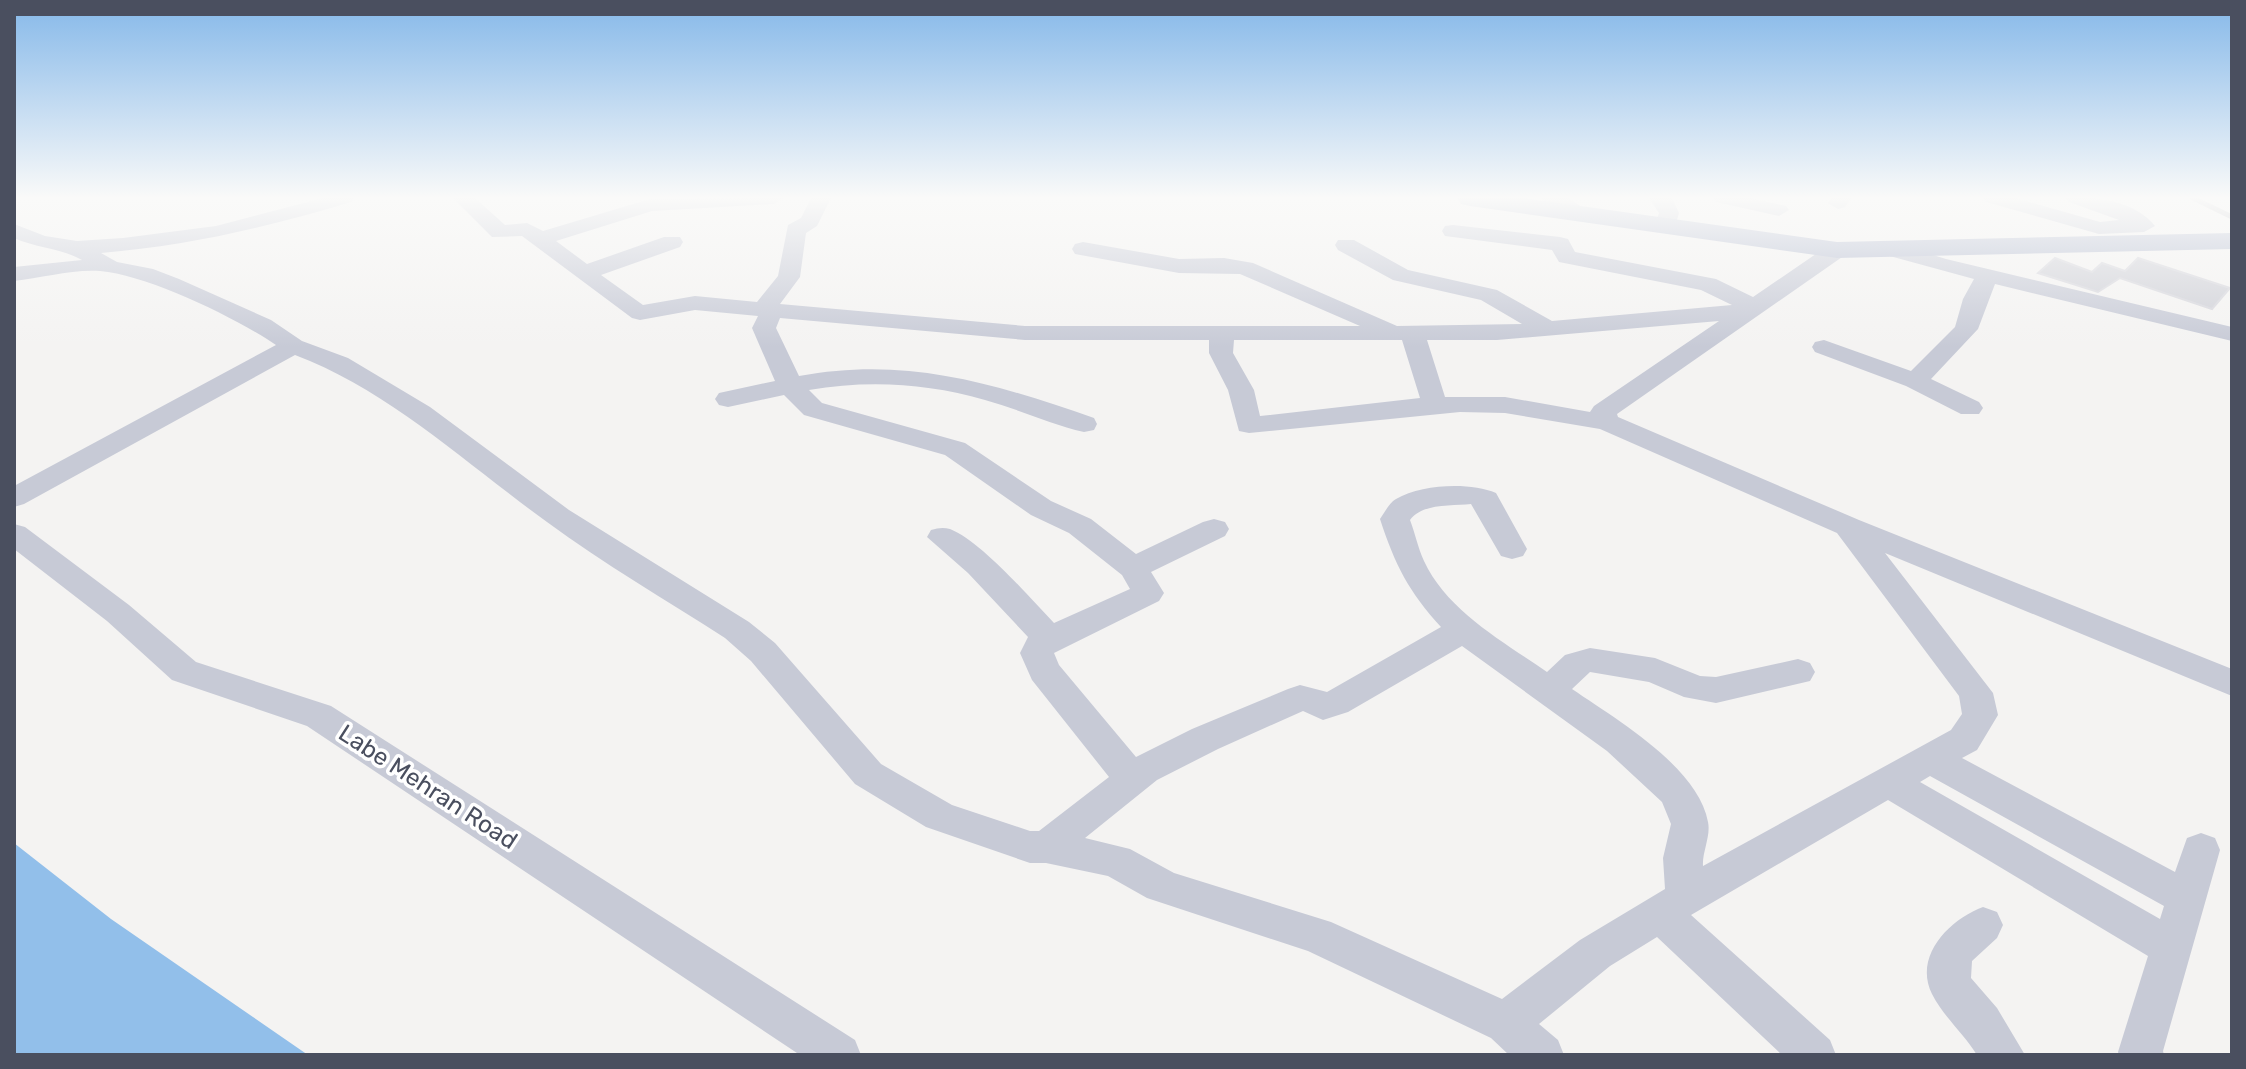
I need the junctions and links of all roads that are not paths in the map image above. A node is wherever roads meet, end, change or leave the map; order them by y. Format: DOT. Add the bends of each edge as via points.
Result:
graph roads {
  1 [pos="77,248"];
  2 [pos="552,248"];
  3 [pos="655,248"];
  4 [pos="793,248"];
  5 [pos="1351,248"];
  6 [pos="1562,248"];
  7 [pos="1823,248"];
  8 [pos="1978,248"];
  9 [pos="1083,249"];
  10 [pos="1837,250"];
  11 [pos="1894,250"];
  12 [pos="105,264"];
  13 [pos="584,273"];
  14 [pos="14,274"];
  15 [pos="1988,275"];
  16 [pos="1752,309"];
  17 [pos="767,310"];
  18 [pos="2228,326"];
  19 [pos="1547,328"];
  20 [pos="1222,333"];
  21 [pos="1404,333"];
  22 [pos="293,346"];
  23 [pos="1824,347"];
  24 [pos="1915,381"];
  25 [pos="791,387"];
  26 [pos="728,399"];
  27 [pos="1435,405"];
  28 [pos="1970,408"];
  29 [pos="1606,421"];
  30 [pos="1084,424"];
  31 [pos="14,498"];
  32 [pos="1848,526"];
  33 [pos="1214,529"];
  34 [pos="14,534"];
  35 [pos="942,537"];
  36 [pos="1512,549"];
  37 [pos="1133,568"];
  38 [pos="1463,630"];
  39 [pos="1050,639"];
  40 [pos="1798,672"];
  41 [pos="2232,683"];
  42 [pos="1552,695"];
  43 [pos="1931,759"];
  44 [pos="1131,778"];
  45 [pos="1889,782"];
  46 [pos="1046,847"];
  47 [pos="2201,850"];
  48 [pos="2186,898"];
  49 [pos="1672,905"];
  50 [pos="1983,925"];
  51 [pos="2171,947"];
  52 [pos="1506,1023"];
  53 [pos="839,1055"];
  54 [pos="1542,1055"];
  55 [pos="1814,1055"];
  56 [pos="2003,1055"];
  57 [pos="2142,1055"];
  1 -- 12 [label="street"];
  2 -- 13 [label="street"];
  3 -- 13 [label="street"];
  4 -- 17 [label="street" via="789,277"];
  5 -- 19 [label="street" via="1401,275 1489,295"];
  6 -- 16 [label="street" via="1567,257 1708,284"];
  7 -- 10 [label="main road"];
  8 -- 11 [label="main road"];
  9 -- 21 [label="street" via="1179,266 1245,268"];
  10 -- 11 [label="main road"];
  10 -- 16 [label="street"];
  11 -- 15 [label="street"];
  12 -- 14 [label="street"];
  12 -- 22 [label="street" via="171,284 262,325"];
  13 -- 17 [label="street" via="640,313 695,303"];
  15 -- 18 [label="street"];
  15 -- 24 [label="street" via="1966,329"];
  16 -- 19 [label="street"];
  16 -- 29 [label="street" via="1603,412"];
  17 -- 20 [label="street" via="1025,333"];
  17 -- 25 [label="street" via="764,328"];
  19 -- 21 [label="street"];
  20 -- 21 [label="street"];
  20 -- 27 [label="street" via="1221,353 1245,400 1249,425"];
  21 -- 27 [label="street"];
  22 -- 31 [label="street"];
  22 -- 46 [label="street" via="339,363 421,413 559,517 737,630 763,652 868,774 939,816 1030,847"];
  23 -- 24 [label="street"];
  24 -- 28 [label="street"];
  25 -- 26 [label="street"];
  25 -- 30 [label="street" via="864,376 930,379 977,388"];
  25 -- 37 [label="street" via="813,409 955,449 1041,508 1080,526"];
  27 -- 29 [label="street" via="1533,408 1576,421"];
  29 -- 32 [label="street"];
  32 -- 41 [label="street"];
  32 -- 43 [label="street" via="1976,693 1980,715 1964,740"];
  33 -- 37 [label="street"];
  34 -- 53 [label="street, Labe Mehran Road" via="184,671 319,716"];
  35 -- 39 [label="street" via="979,566"];
  36 -- 38 [label="street" via="1486,500 1475,495 1421,500 1404,507 1395,519 1409,562 1427,592"];
  37 -- 39 [label="street" via="1148,593"];
  38 -- 42 [label="street"];
  38 -- 44 [label="street" via="1336,703 1323,707 1300,698"];
  39 -- 44 [label="street" via="1037,653 1044,671"];
  40 -- 42 [label="street" via="1716,690 1696,688 1655,670 1581,660 1562,675"];
  42 -- 49 [label="street" via="1620,741 1677,793 1690,824"];
  43 -- 45 [label="street"];
  43 -- 48 [label="street"];
  44 -- 46 [label="street"];
  45 -- 49 [label="street"];
  45 -- 51 [label="street"];
  46 -- 52 [label="street" via="1116,861 1161,886 1316,935"];
  47 -- 48 [label="street"];
  48 -- 51 [label="street"];
  49 -- 52 [label="street" via="1595,953"];
  49 -- 55 [label="street"];
  50 -- 56 [label="street" via="1952,952 1949,984"];
  51 -- 57 [label="street"];
  52 -- 54 [label="street"];
}
